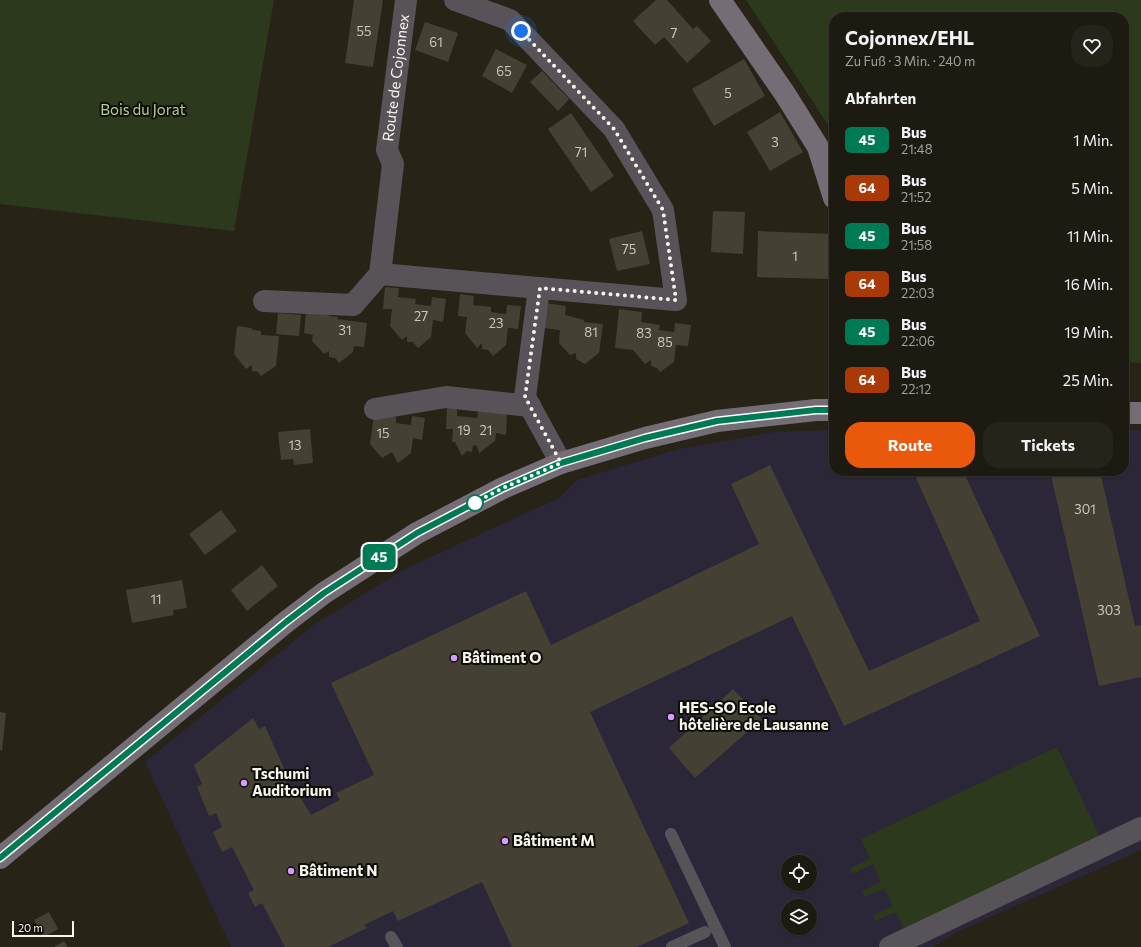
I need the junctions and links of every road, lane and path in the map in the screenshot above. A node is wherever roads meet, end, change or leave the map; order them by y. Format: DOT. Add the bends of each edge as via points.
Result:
graph roads {
  1 [pos="406,0"];
  2 [pos="455,0"];
  3 [pos="720,0"];
  4 [pos="829,182"];
  5 [pos="380,274"];
  6 [pos="540,288"];
  7 [pos="264,302"];
  8 [pos="530,406"];
  9 [pos="375,409"];
  10 [pos="829,410"];
  11 [pos="1129,412"];
  12 [pos="1141,413"];
  13 [pos="561,463"];
  14 [pos="1141,828"];
  15 [pos="671,834"];
  16 [pos="0,858"];
  17 [pos="705,932"];
  18 [pos="672,947"];
  19 [pos="724,947"];
  20 [pos="890,947"];
  1 -- 5 [label="street, Route de Cojonnex" via="387,150 393,164"];
  2 -- 6 [label="street" via="510,20 614,129 663,210 676,300"];
  3 -- 4 [label="street" via="818,146"];
  5 -- 6 [label="street"];
  5 -- 7 [label="street" via="353,305"];
  6 -- 8 [label="street" via="525,397"];
  8 -- 9 [label="street" via="446,397"];
  8 -- 13 [label="street"];
  10 -- 13 [label="street" via="717,421 645,438"];
  11 -- 12 [label="street"];
  13 -- 16 [label="street" via="503,488 417,533 324,593"];
  14 -- 20 [label="street"];
  15 -- 19 [label="lane"];
  17 -- 18 [label="lane"];
}
